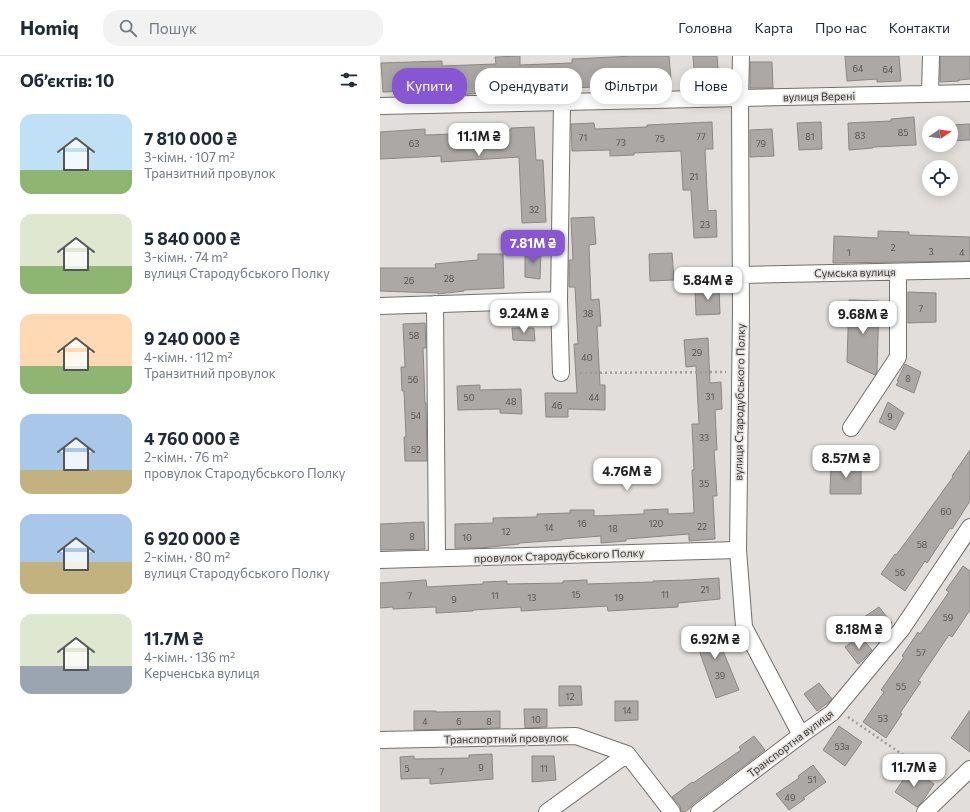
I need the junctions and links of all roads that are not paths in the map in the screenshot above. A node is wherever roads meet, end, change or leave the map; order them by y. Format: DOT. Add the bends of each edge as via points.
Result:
graph roads {
  1 [pos="741,56"];
  2 [pos="931,56"];
  3 [pos="741,68"];
  4 [pos="930,93"];
  5 [pos="970,93"];
  6 [pos="742,98"];
  7 [pos="680,99"];
  8 [pos="582,102"];
  9 [pos="475,104"];
  10 [pos="562,104"];
  11 [pos="740,104"];
  12 [pos="380,106"];
  13 [pos="970,270"];
  14 [pos="898,272"];
  15 [pos="740,275"];
  16 [pos="559,300"];
  17 [pos="435,304"];
  18 [pos="380,306"];
  19 [pos="561,373"];
  20 [pos="851,428"];
  21 [pos="970,527"];
  22 [pos="738,550"];
  23 [pos="437,558"];
  24 [pos="380,560"];
  25 [pos="801,735"];
  26 [pos="380,740"];
  27 [pos="627,754"];
  28 [pos="970,769"];
  29 [pos="547,812"];
  30 [pos="672,812"];
  31 [pos="699,812"];
  32 [pos="925,812"];
  1 -- 3 [label="street, вулиця Стародубського Полку"];
  2 -- 4 [label="street"];
  4 -- 5 [label="street, вулиця Верені"];
  4 -- 6 [label="street, вулиця Верені"];
  7 -- 8 [label="street, вулиця Верені"];
  9 -- 12 [label="street, вулиця Верені"];
  10 -- 16 [label="street"];
  11 -- 15 [label="street, вулиця Стародубського Полку"];
  13 -- 14 [label="street, Сумська вулиця"];
  14 -- 15 [label="street, Сумська вулиця"];
  14 -- 20 [label="street" via="898,357"];
  15 -- 22 [label="street, вулиця Стародубського Полку"];
  16 -- 17 [label="street"];
  16 -- 19 [label="street"];
  17 -- 18 [label="street"];
  17 -- 23 [label="street"];
  21 -- 25 [label="street, Транспортна вулиця" via="901,630 836,709"];
  22 -- 23 [label="street, провулок Стародубського Полку"];
  22 -- 25 [label="street, вулиця Стародубського Полку" via="744,627"];
  23 -- 24 [label="street, провулок Стародубського Полку"];
  25 -- 31 [label="street, Транспортна вулиця"];
  26 -- 27 [label="street, Транспортний провулок" via="576,736"];
  27 -- 29 [label="street"];
  27 -- 30 [label="street"];
  28 -- 32 [label="street"];
}
